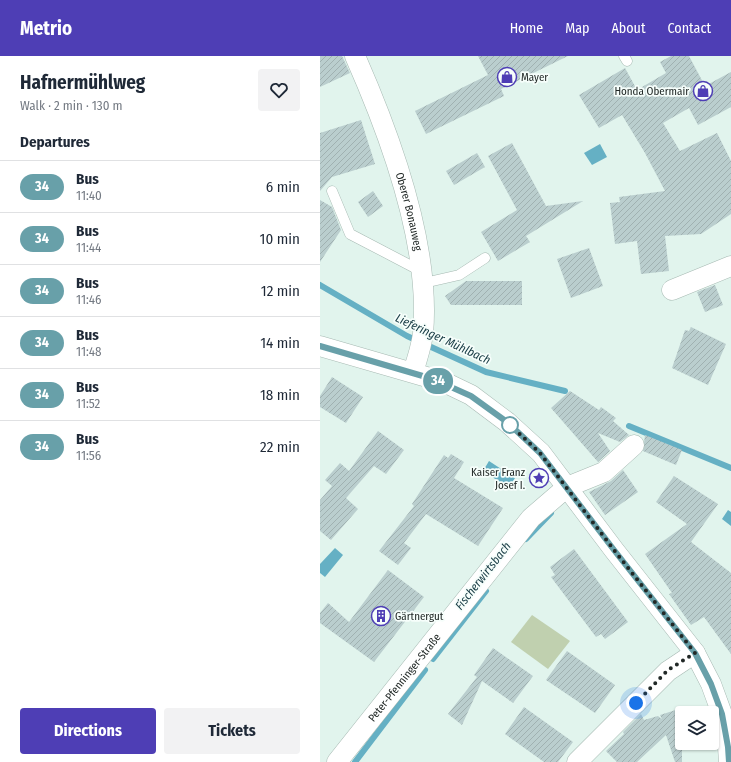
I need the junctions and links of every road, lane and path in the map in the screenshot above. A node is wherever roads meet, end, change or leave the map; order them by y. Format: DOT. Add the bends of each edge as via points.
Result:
graph roads {
  1 [pos="355,56"];
  2 [pos="332,191"];
  3 [pos="485,258"];
  4 [pos="731,266"];
  5 [pos="423,277"];
  6 [pos="672,290"];
  7 [pos="320,346"];
  8 [pos="412,372"];
  9 [pos="634,445"];
  10 [pos="567,487"];
  11 [pos="695,653"];
  12 [pos="729,752"];
  13 [pos="337,762"];
  14 [pos="577,762"];
  1 -- 5 [label="street, Oberer Bonauweg" via="367,82 403,185"];
  2 -- 5 [label="lane" via="350,234"];
  3 -- 5 [label="lane" via="459,275"];
  4 -- 6 [label="street"];
  5 -- 8 [label="street, Oberer Bonauweg" via="421,344"];
  7 -- 8 [label="street"];
  8 -- 10 [label="street" via="444,382 483,404 540,453"];
  9 -- 10 [label="street, Peter-Pfenninger-Straße" via="604,472"];
  10 -- 11 [label="street"];
  10 -- 13 [label="street, Peter-Pfenninger-Straße" via="531,518"];
  11 -- 12 [label="street" via="713,688 722,714"];
  11 -- 14 [label="street" via="668,670"];
}
